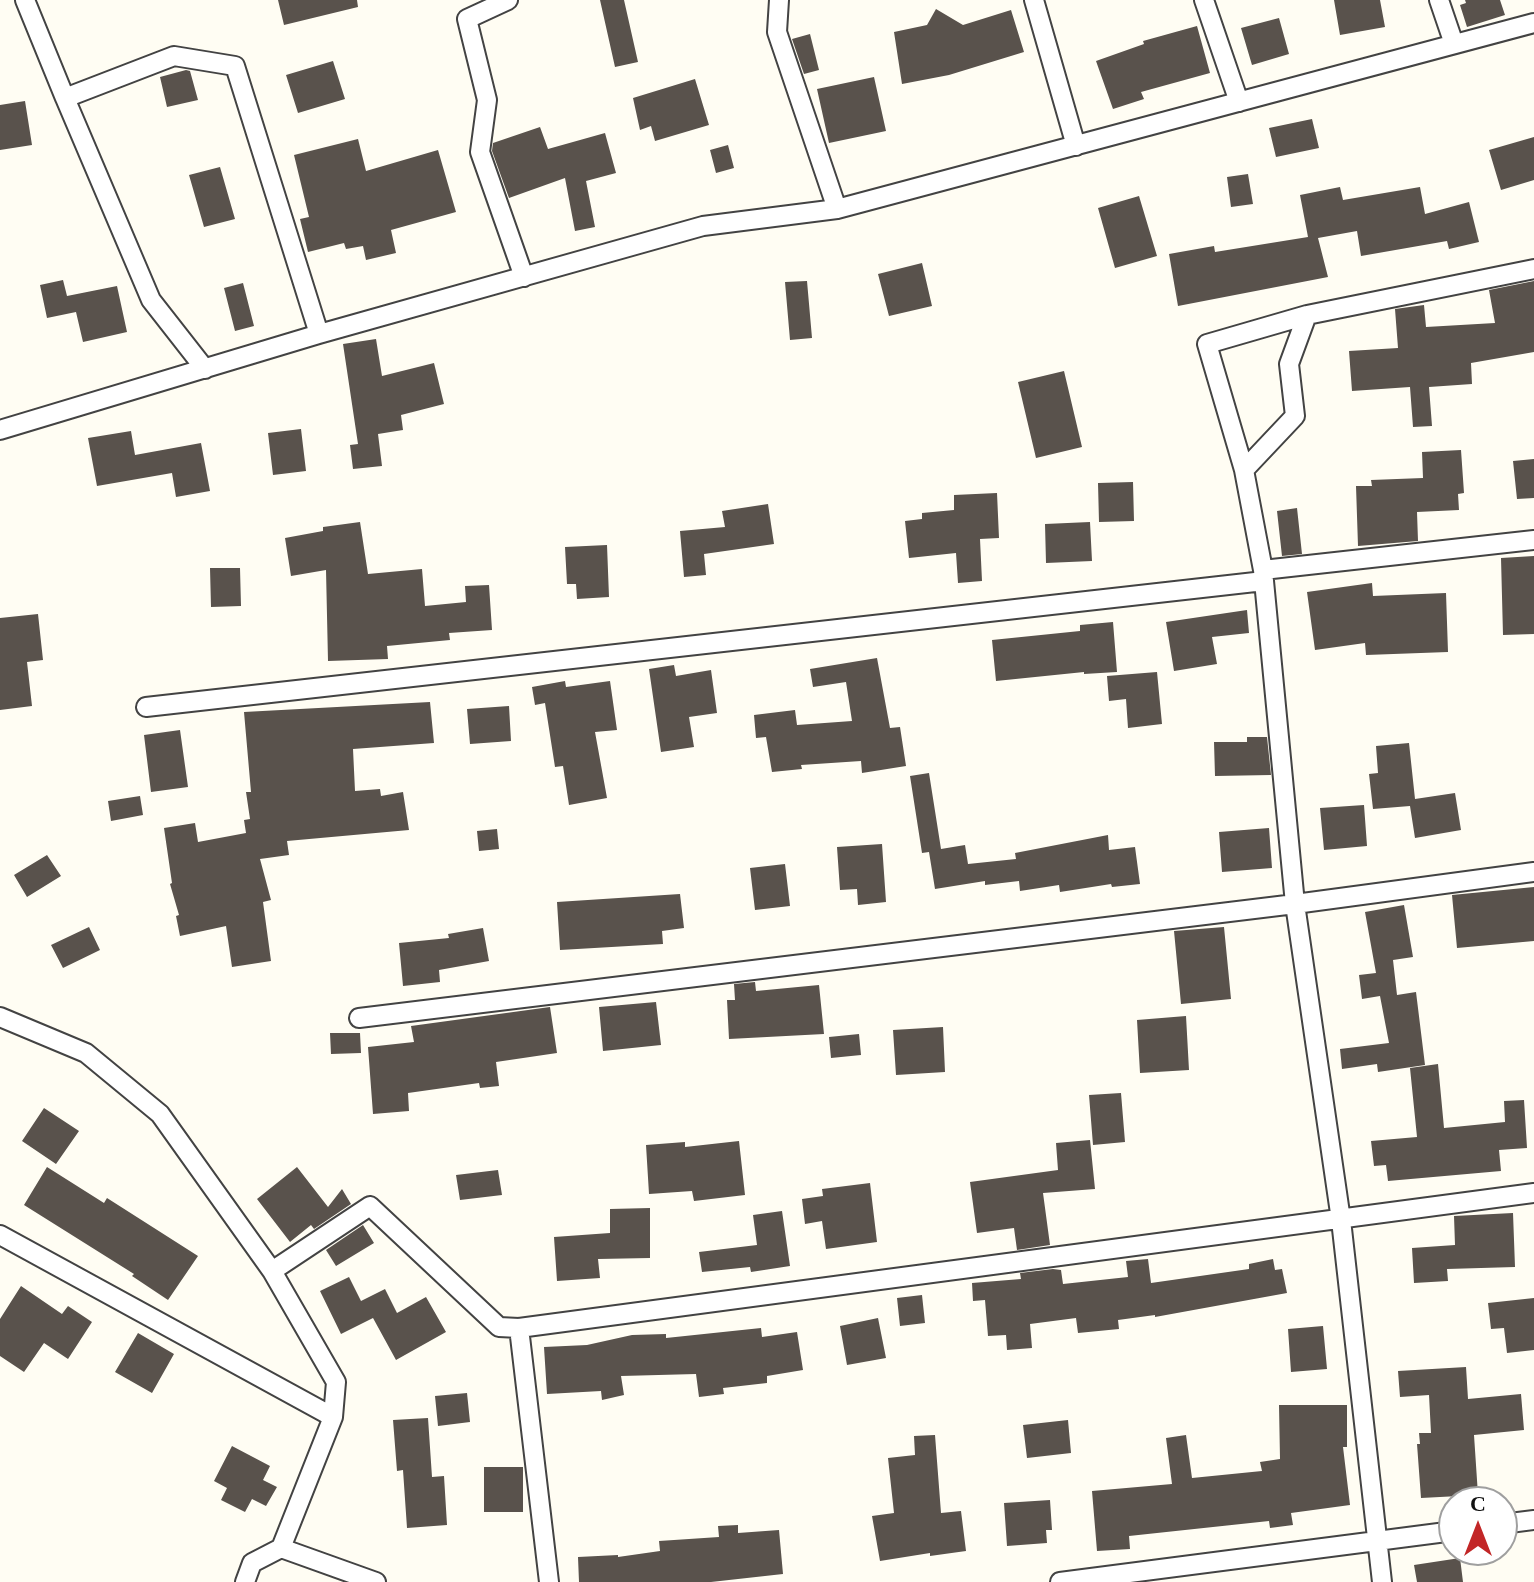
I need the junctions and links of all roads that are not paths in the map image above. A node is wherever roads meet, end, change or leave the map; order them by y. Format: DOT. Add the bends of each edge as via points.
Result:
graph roads {
  1 [pos="25,0"];
  2 [pos="508,0"];
  3 [pos="779,0"];
  4 [pos="1034,0"];
  5 [pos="1204,0"];
  6 [pos="1439,0"];
  7 [pos="1534,23"];
  8 [pos="1454,44"];
  9 [pos="65,98"];
  10 [pos="1239,102"];
  11 [pos="1076,146"];
  12 [pos="837,209"];
  13 [pos="1534,269"];
  14 [pos="524,277"];
  15 [pos="1307,315"];
  16 [pos="319,334"];
  17 [pos="205,369"];
  18 [pos="0,430"];
  19 [pos="1244,470"];
  20 [pos="1534,540"];
  21 [pos="1264,575"];
  22 [pos="146,707"];
  23 [pos="1534,872"];
  24 [pos="1295,904"];
  25 [pos="0,1017"];
  26 [pos="359,1018"];
  27 [pos="1534,1193"];
  28 [pos="1341,1220"];
  29 [pos="0,1235"];
  30 [pos="272,1271"];
  31 [pos="519,1328"];
  32 [pos="333,1417"];
  33 [pos="1438,1533"];
  34 [pos="1376,1542"];
  35 [pos="281,1548"];
  36 [pos="245,1582"];
  37 [pos="376,1582"];
  38 [pos="549,1582"];
  39 [pos="1060,1582"];
  40 [pos="1382,1582"];
  1 -- 9 [label="street"];
  2 -- 14 [label="street" via="467,19 487,100 480,152"];
  3 -- 12 [label="street" via="777,32"];
  4 -- 11 [label="street"];
  5 -- 10 [label="street"];
  6 -- 8 [label="street"];
  7 -- 8 [label="street"];
  8 -- 10 [label="street"];
  9 -- 16 [label="street" via="174,56 235,66"];
  9 -- 17 [label="street" via="151,300"];
  10 -- 11 [label="street"];
  11 -- 12 [label="street"];
  12 -- 14 [label="street" via="703,226"];
  13 -- 15 [label="street"];
  14 -- 16 [label="street"];
  15 -- 19 [label="street" via="1289,364 1295,416"];
  15 -- 19 [label="street" via="1207,344"];
  16 -- 17 [label="street"];
  17 -- 18 [label="street"];
  19 -- 21 [label="street"];
  20 -- 21 [label="street"];
  21 -- 22 [label="street"];
  21 -- 24 [label="street"];
  23 -- 24 [label="street"];
  24 -- 26 [label="street"];
  24 -- 28 [label="street"];
  25 -- 30 [label="street" via="86,1053 160,1114"];
  27 -- 28 [label="street"];
  28 -- 31 [label="street"];
  28 -- 34 [label="street"];
  29 -- 32 [label="street"];
  30 -- 31 [label="street" via="370,1206 499,1327"];
  30 -- 32 [label="street" via="336,1382"];
  31 -- 38 [label="street"];
  32 -- 35 [label="street"];
  33 -- 34 [label="street"];
  34 -- 39 [label="street"];
  34 -- 40 [label="street"];
  35 -- 36 [label="street" via="252,1563"];
  35 -- 37 [label="street"];
}
